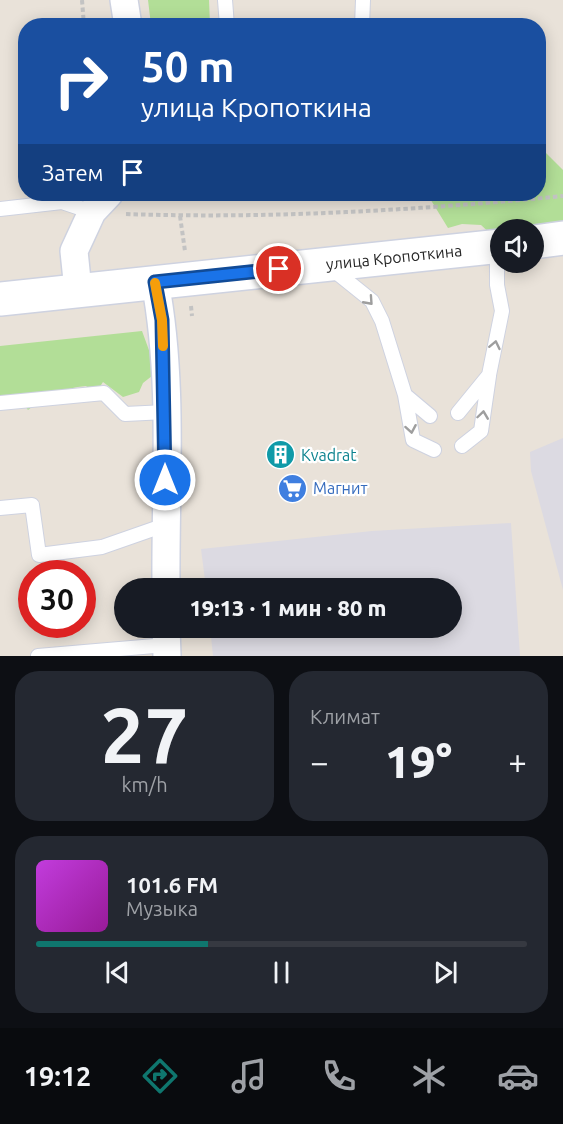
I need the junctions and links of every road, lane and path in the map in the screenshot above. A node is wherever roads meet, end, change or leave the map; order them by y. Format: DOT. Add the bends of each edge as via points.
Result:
graph roads {
  1 [pos="82,0"];
  2 [pos="124,0"];
  3 [pos="225,0"];
  4 [pos="363,0"];
  5 [pos="83,18"];
  6 [pos="127,18"];
  7 [pos="226,18"];
  8 [pos="362,18"];
  9 [pos="563,196"];
  10 [pos="546,198"];
  11 [pos="512,201"];
  12 [pos="100,203"];
  13 [pos="0,209"];
  14 [pos="180,216"];
  15 [pos="563,238"];
  16 [pos="183,239"];
  17 [pos="544,241"];
  18 [pos="490,247"];
  19 [pos="325,263"];
  20 [pos="498,273"];
  21 [pos="155,282"];
  22 [pos="78,290"];
  23 [pos="0,298"];
  24 [pos="489,375"];
  25 [pos="405,395"];
  26 [pos="0,403"];
  27 [pos="166,412"];
  28 [pos="458,413"];
  29 [pos="429,416"];
  30 [pos="462,446"];
  31 [pos="434,450"];
  32 [pos="0,508"];
  33 [pos="165,525"];
  34 [pos="166,578"];
  35 [pos="166,643"];
  36 [pos="38,656"];
  1 -- 5 [label="path"];
  2 -- 6 [label="street"];
  3 -- 7 [label="lane"];
  4 -- 8 [label="lane"];
  9 -- 10 [label="path"];
  11 -- 14 [label="path" via="440,208"];
  12 -- 13 [label="lane" via="62,202"];
  12 -- 14 [label="path"];
  12 -- 22 [label="street" via="74,251"];
  14 -- 16 [label="path"];
  15 -- 17 [label="main road"];
  18 -- 19 [label="main road, улица Кропоткина"];
  19 -- 21 [label="main road, улица Кропоткина"];
  19 -- 25 [label="lane, one-way" via="372,301"];
  24 -- 20 [label="lane, one-way" via="502,311"];
  21 -- 22 [label="main road, улица Кропоткина"];
  21 -- 27 [label="street" via="162,320"];
  22 -- 23 [label="main road, улица Кропоткина"];
  24 -- 28 [label="lane"];
  30 -- 24 [label="lane, one-way" via="481,431"];
  25 -- 29 [label="lane"];
  25 -- 31 [label="lane, one-way" via="413,440"];
  26 -- 27 [label="lane" via="104,393 125,414"];
  27 -- 33 [label="street"];
  32 -- 33 [label="lane" via="32,505 39,555 102,547"];
  33 -- 34 [label="street"];
  35 -- 36 [label="lane"];
}
